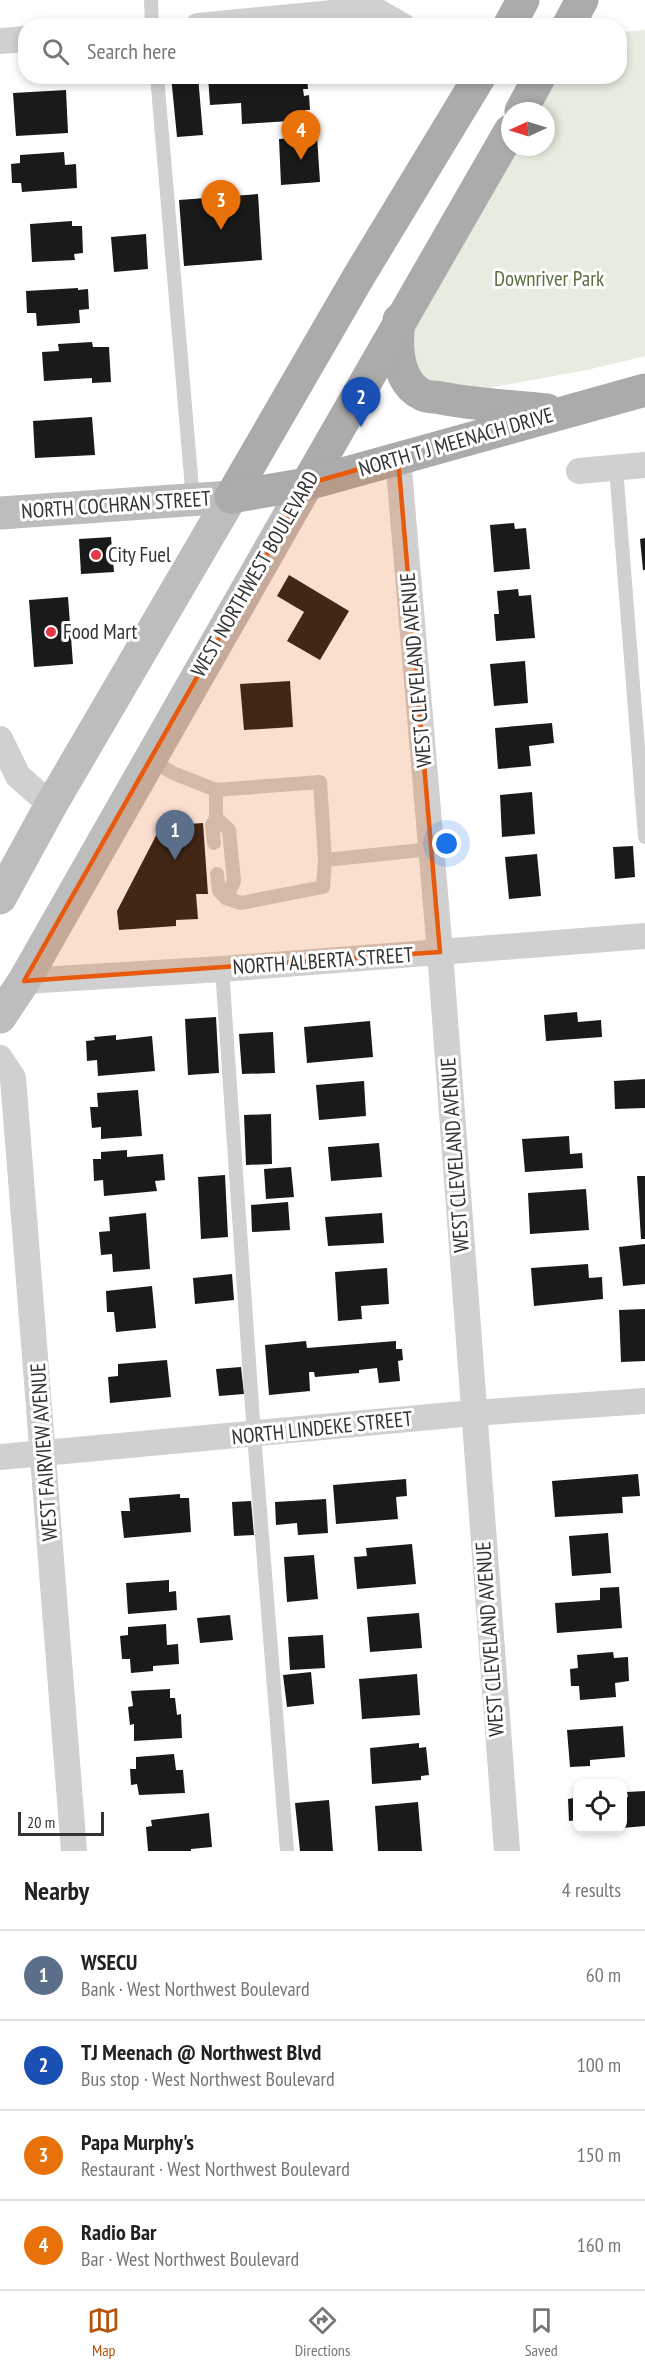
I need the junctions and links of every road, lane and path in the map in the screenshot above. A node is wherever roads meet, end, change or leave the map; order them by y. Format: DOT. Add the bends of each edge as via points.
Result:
graph roads {
  1 [pos="151,0"];
  2 [pos="523,0"];
  3 [pos="582,0"];
  4 [pos="372,5"];
  5 [pos="152,18"];
  6 [pos="264,18"];
  7 [pos="392,18"];
  8 [pos="513,18"];
  9 [pos="572,18"];
  10 [pos="18,40"];
  11 [pos="0,41"];
  12 [pos="158,84"];
  13 [pos="475,84"];
  14 [pos="536,84"];
  15 [pos="526,102"];
  16 [pos="501,146"];
  17 [pos="399,321"];
  18 [pos="645,390"];
  19 [pos="566,412"];
  20 [pos="398,458"];
  21 [pos="645,465"];
  22 [pos="616,468"];
  23 [pos="579,471"];
  24 [pos="307,484"];
  25 [pos="231,497"];
  26 [pos="193,500"];
  27 [pos="0,513"];
  28 [pos="0,739"];
  29 [pos="150,760"];
  30 [pos="216,790"];
  31 [pos="51,805"];
  32 [pos="216,818"];
  33 [pos="645,837"];
  34 [pos="214,843"];
  35 [pos="431,849"];
  36 [pos="325,860"];
  37 [pos="217,874"];
  38 [pos="3,887"];
  39 [pos="226,898"];
  40 [pos="645,936"];
  41 [pos="440,952"];
  42 [pos="222,969"];
  43 [pos="12,982"];
  44 [pos="0,1017"];
  45 [pos="0,1058"];
  46 [pos="645,1401"];
  47 [pos="473,1413"];
  48 [pos="254,1435"];
  49 [pos="44,1454"];
  50 [pos="0,1457"];
  51 [pos="74,1851"];
  52 [pos="287,1851"];
  53 [pos="507,1851"];
  1 -- 5 [label="lane"];
  2 -- 8 [label="main road"];
  3 -- 9 [label="main road"];
  4 -- 6 [label="street"];
  4 -- 7 [label="street"];
  10 -- 11 [label="street"];
  12 -- 26 [label="lane"];
  13 -- 25 [label="main road"];
  14 -- 15 [label="main road"];
  16 -- 17 [label="main road, WEST NORTHWEST BOULEVARD"];
  17 -- 19 [label="main road" via="396,345 400,362 409,384 423,395"];
  17 -- 24 [label="main road, WEST NORTHWEST BOULEVARD"];
  18 -- 19 [label="main road, NORTH T J MEENACH DRIVE"];
  19 -- 20 [label="main road, NORTH T J MEENACH DRIVE"];
  20 -- 24 [label="main road, NORTH T J MEENACH DRIVE"];
  20 -- 35 [label="street, WEST CLEVELAND AVENUE"];
  21 -- 22 [label="street"];
  22 -- 23 [label="street"];
  22 -- 33 [label="lane"];
  24 -- 25 [label="main road, NORTH T J MEENACH DRIVE"];
  24 -- 29 [label="main road, WEST NORTHWEST BOULEVARD"];
  25 -- 26 [label="main road, NORTH COCHRAN STREET"];
  25 -- 31 [label="main road"];
  26 -- 27 [label="main road, NORTH COCHRAN STREET"];
  28 -- 31 [label="street" via="18,776"];
  29 -- 30 [label="lane"];
  29 -- 43 [label="main road, WEST NORTHWEST BOULEVARD"];
  30 -- 32 [label="lane"];
  30 -- 36 [label="lane" via="320,782"];
  31 -- 38 [label="main road"];
  32 -- 34 [label="lane" via="212,825"];
  32 -- 39 [label="lane" via="229,830 234,881"];
  35 -- 36 [label="lane"];
  35 -- 41 [label="street, WEST CLEVELAND AVENUE"];
  36 -- 39 [label="lane" via="323,886 241,903"];
  37 -- 39 [label="lane" via="219,891"];
  40 -- 41 [label="street, NORTH ALBERTA STREET"];
  41 -- 42 [label="street, NORTH ALBERTA STREET"];
  41 -- 47 [label="street, WEST CLEVELAND AVENUE"];
  42 -- 43 [label="street, NORTH ALBERTA STREET"];
  42 -- 48 [label="lane"];
  43 -- 44 [label="main road, WEST NORTHWEST BOULEVARD"];
  45 -- 49 [label="street, WEST FAIRVIEW AVENUE" via="13,1078"];
  46 -- 47 [label="street, NORTH LINDEKE STREET"];
  47 -- 48 [label="street, NORTH LINDEKE STREET"];
  47 -- 53 [label="street, WEST CLEVELAND AVENUE"];
  48 -- 49 [label="street, NORTH LINDEKE STREET"];
  48 -- 52 [label="lane"];
  49 -- 50 [label="street, NORTH LINDEKE STREET"];
  49 -- 51 [label="street, WEST FAIRVIEW AVENUE"];
}
